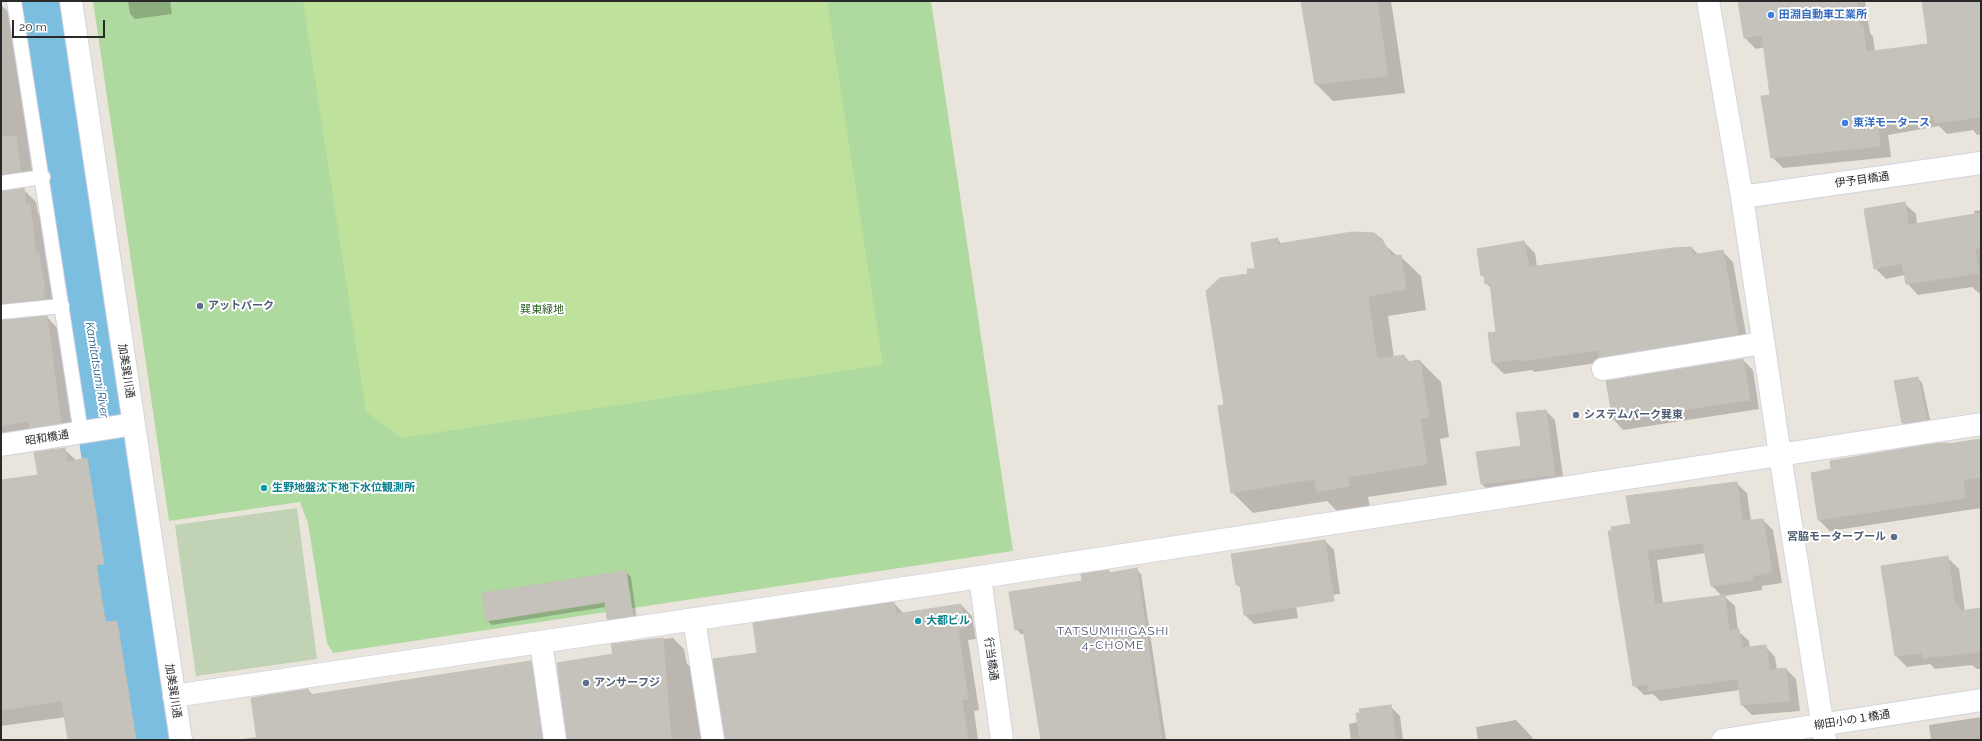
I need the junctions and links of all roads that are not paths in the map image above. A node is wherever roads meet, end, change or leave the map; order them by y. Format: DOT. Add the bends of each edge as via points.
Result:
graph roads {
  1 [pos="14,1"];
  2 [pos="71,1"];
  3 [pos="1708,1"];
  4 [pos="1981,164"];
  5 [pos="42,177"];
  6 [pos="1,183"];
  7 [pos="1742,197"];
  8 [pos="62,306"];
  9 [pos="1,312"];
  10 [pos="1763,343"];
  11 [pos="1603,369"];
  12 [pos="134,424"];
  13 [pos="1981,424"];
  14 [pos="86,432"];
  15 [pos="1,445"];
  16 [pos="1780,455"];
  17 [pos="980,577"];
  18 [pos="694,619"];
  19 [pos="541,642"];
  20 [pos="174,696"];
  21 [pos="1981,700"];
  22 [pos="1824,733"];
  23 [pos="181,740"];
  24 [pos="556,740"];
  25 [pos="712,740"];
  26 [pos="1002,740"];
  27 [pos="1723,740"];
  1 -- 5 [label="lane"];
  2 -- 12 [label="street, 加美巽川通"];
  3 -- 7 [label="street"];
  4 -- 7 [label="street, 伊予目橋通"];
  5 -- 6 [label="lane"];
  5 -- 8 [label="lane"];
  7 -- 10 [label="street"];
  8 -- 9 [label="lane"];
  8 -- 14 [label="lane"];
  10 -- 11 [label="street"];
  10 -- 16 [label="street"];
  12 -- 14 [label="street, 昭和橋通"];
  12 -- 20 [label="street, 加美巽川通"];
  13 -- 16 [label="street"];
  14 -- 15 [label="street, 昭和橋通"];
  16 -- 17 [label="street"];
  16 -- 22 [label="street"];
  17 -- 18 [label="street"];
  17 -- 26 [label="street, 行当橋通"];
  18 -- 19 [label="street"];
  18 -- 25 [label="street"];
  19 -- 20 [label="street"];
  19 -- 24 [label="street"];
  20 -- 23 [label="street, 加美巽川通"];
  21 -- 22 [label="street, 柳田小の１橋通"];
  22 -- 27 [label="street, 柳田小の１橋通"];
}
